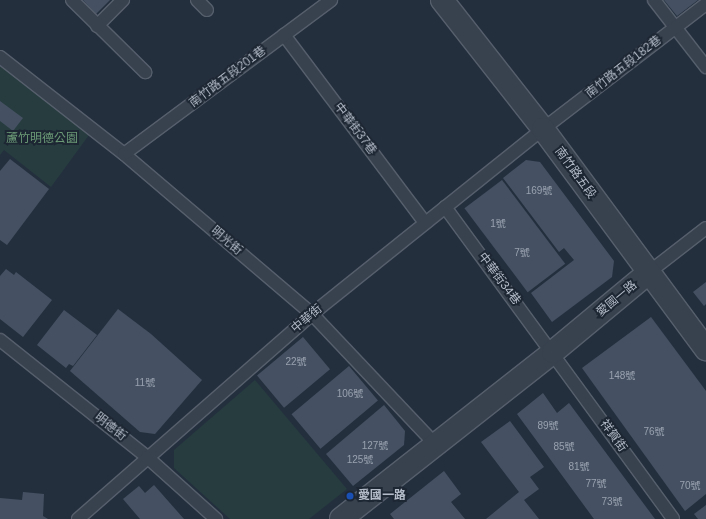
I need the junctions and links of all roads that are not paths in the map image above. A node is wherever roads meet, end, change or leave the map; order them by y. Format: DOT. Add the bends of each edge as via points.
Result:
graph roads {
  1 [pos="72,0"];
  2 [pos="123,0"];
  3 [pos="197,0"];
  4 [pos="331,0"];
  5 [pos="442,0"];
  6 [pos="654,0"];
  7 [pos="706,4"];
  8 [pos="207,10"];
  9 [pos="97,26"];
  10 [pos="675,28"];
  11 [pos="284,35"];
  12 [pos="0,57"];
  13 [pos="706,67"];
  14 [pos="145,72"];
  15 [pos="543,129"];
  16 [pos="124,154"];
  17 [pos="445,207"];
  18 [pos="425,223"];
  19 [pos="706,228"];
  20 [pos="648,273"];
  21 [pos="312,314"];
  22 [pos="0,340"];
  23 [pos="706,349"];
  24 [pos="553,352"];
  25 [pos="435,444"];
  26 [pos="147,457"];
  27 [pos="78,519"];
  28 [pos="216,519"];
  29 [pos="341,519"];
  30 [pos="673,519"];
  1 -- 9 [label="lane"];
  2 -- 9 [label="lane"];
  3 -- 8 [label="lane"];
  4 -- 11 [label="lane, 南竹路五段201巷"];
  5 -- 15 [label="street, 南竹路五段"];
  6 -- 10 [label="lane"];
  7 -- 10 [label="lane, 南竹路五段182巷"];
  9 -- 14 [label="lane"];
  10 -- 13 [label="lane"];
  10 -- 15 [label="lane, 南竹路五段182巷"];
  11 -- 16 [label="lane, 南竹路五段201巷"];
  11 -- 18 [label="lane, 中華街37巷"];
  12 -- 16 [label="lane, 明光街"];
  15 -- 17 [label="lane, 中華街"];
  15 -- 20 [label="street, 南竹路五段"];
  16 -- 21 [label="lane, 明光街"];
  17 -- 18 [label="lane, 中華街"];
  17 -- 24 [label="lane, 中華街34巷"];
  18 -- 21 [label="lane, 中華街"];
  19 -- 20 [label="lane"];
  20 -- 23 [label="street, 南竹路五段"];
  20 -- 24 [label="street, 愛國一路"];
  21 -- 25 [label="lane, 明光街"];
  21 -- 26 [label="lane, 中華街"];
  22 -- 26 [label="lane, 明德街"];
  24 -- 25 [label="street, 愛國一路"];
  24 -- 30 [label="lane, 祥賀街"];
  25 -- 29 [label="street, 愛國一路"];
  26 -- 27 [label="lane, 中華街"];
  26 -- 28 [label="lane, 明德街"];
}
